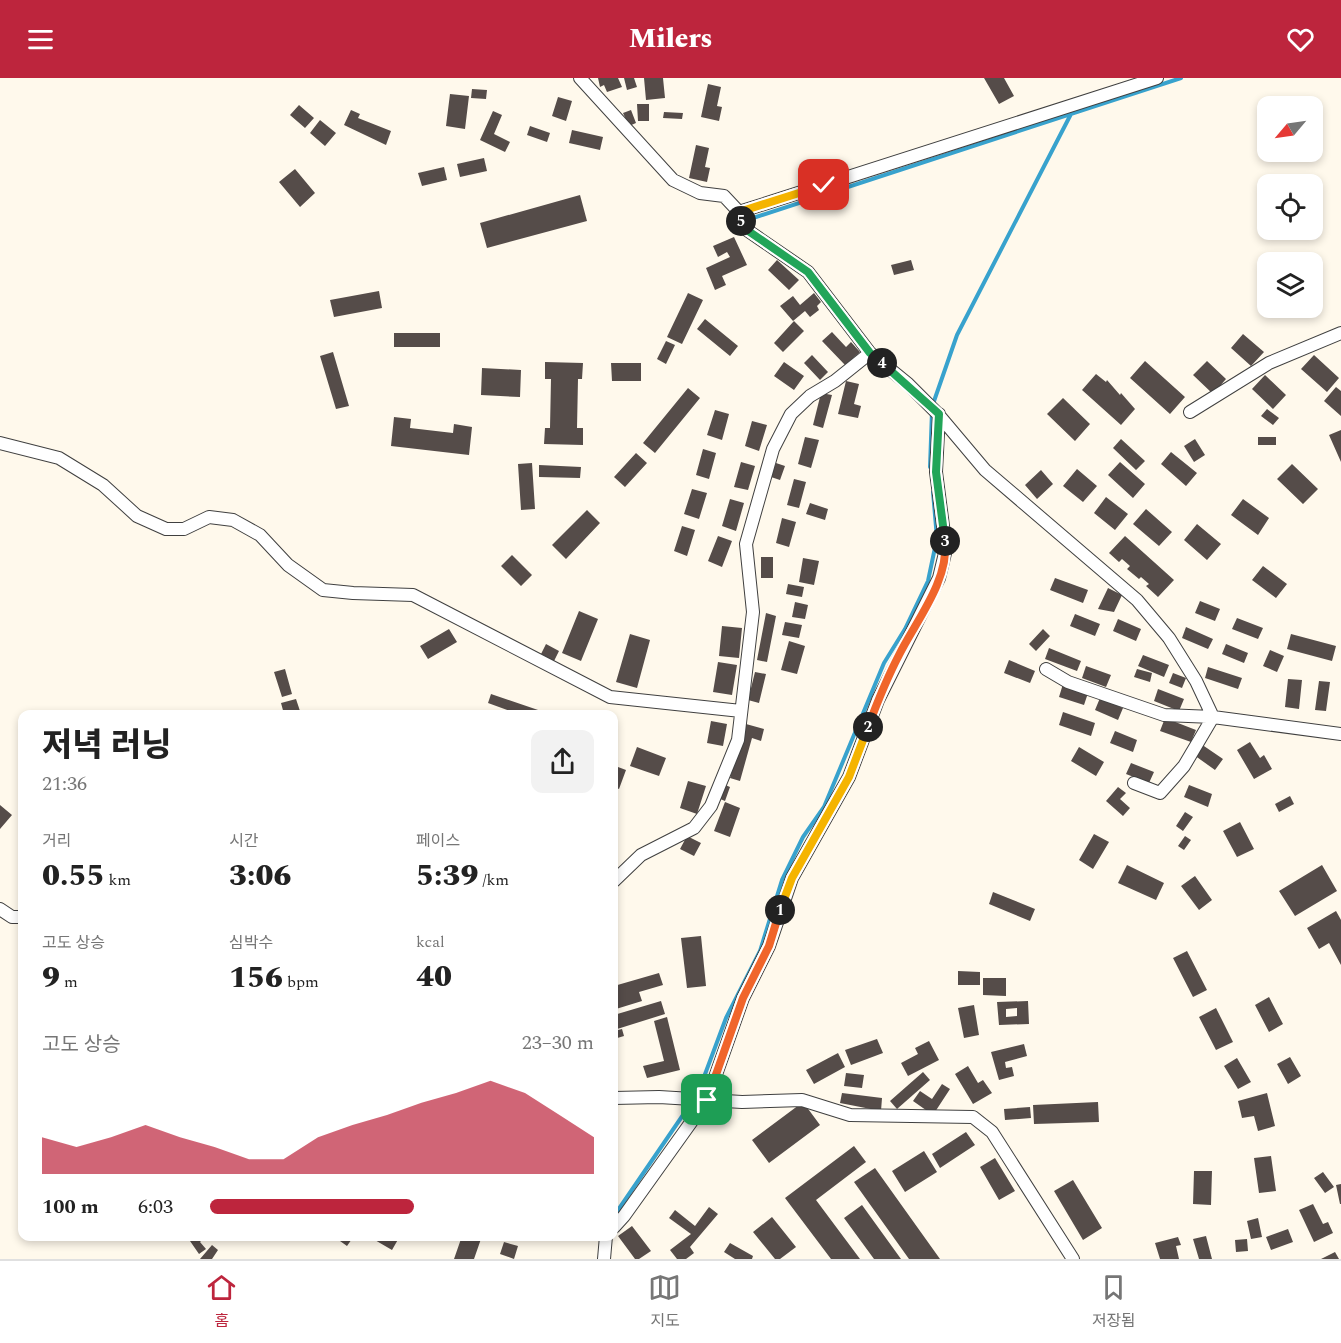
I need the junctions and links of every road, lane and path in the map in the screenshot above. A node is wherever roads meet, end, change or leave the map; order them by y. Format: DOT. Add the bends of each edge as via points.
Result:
graph roads {
  1 [pos="579,78"];
  2 [pos="1157,78"];
  3 [pos="739,212"];
  4 [pos="1341,333"];
  5 [pos="870,353"];
  6 [pos="1190,412"];
  7 [pos="938,414"];
  8 [pos="0,443"];
  9 [pos="1046,669"];
  10 [pos="741,711"];
  11 [pos="1213,717"];
  12 [pos="1341,734"];
  13 [pos="1134,783"];
  14 [pos="618,877"];
  15 [pos="0,909"];
  16 [pos="18,917"];
  17 [pos="618,1098"];
  18 [pos="707,1100"];
  19 [pos="618,1222"];
  20 [pos="606,1241"];
  21 [pos="604,1259"];
  22 [pos="1072,1259"];
  1 -- 3 [label="street" via="673,180 700,193 724,196"];
  2 -- 3 [label="street"];
  3 -- 5 [label="street" via="744,228 808,272"];
  4 -- 6 [label="street" via="1269,363"];
  5 -- 7 [label="street"];
  5 -- 10 [label="street" via="791,414 773,449 746,544 753,612"];
  7 -- 11 [label="street" via="985,470 1137,600 1169,638"];
  7 -- 18 [label="street" via="936,472 946,549 939,578 878,700 849,777 792,878"];
  8 -- 10 [label="street" via="59,458 103,485 137,516 166,529 184,529 209,517 233,520 260,536 288,564 323,590 413,595 610,697"];
  9 -- 11 [label="street" via="1068,682 1164,715"];
  10 -- 14 [label="street" via="738,740 711,806 694,828 642,855"];
  11 -- 12 [label="street"];
  11 -- 13 [label="street" via="1184,766 1160,793"];
  15 -- 16 [label="street"];
  17 -- 18 [label="street"];
  18 -- 19 [label="street"];
  18 -- 22 [label="street" via="802,1100 850,1115 973,1117 992,1132"];
  20 -- 21 [label="street"];
}
